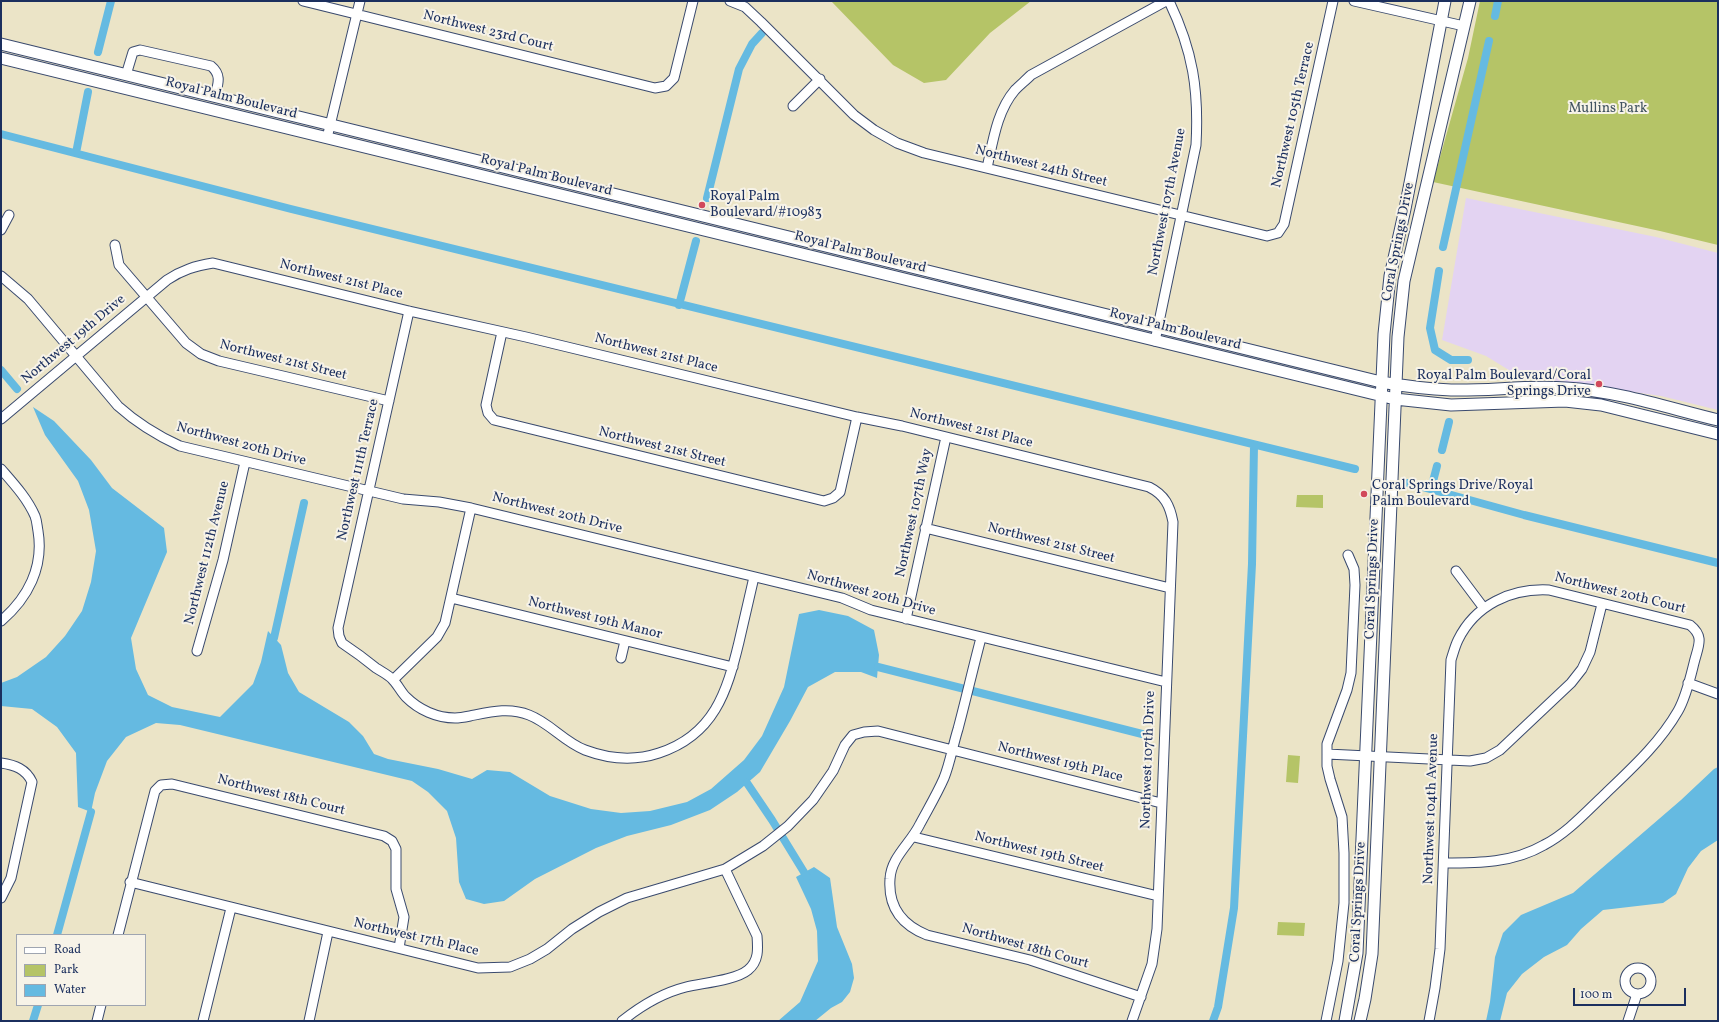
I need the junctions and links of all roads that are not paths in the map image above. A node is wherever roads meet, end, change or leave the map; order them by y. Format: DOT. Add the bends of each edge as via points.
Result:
graph roads {
  1 [pos="303,1"];
  2 [pos="360,1"];
  3 [pos="693,1"];
  4 [pos="730,1"];
  5 [pos="1166,1"];
  6 [pos="1169,1"];
  7 [pos="1333,1"];
  8 [pos="1354,1"];
  9 [pos="1445,1"];
  10 [pos="1470,1"];
  11 [pos="357,14"];
  12 [pos="1441,20"];
  13 [pos="1464,26"];
  14 [pos="1,44"];
  15 [pos="1,58"];
  16 [pos="126,75"];
  17 [pos="820,79"];
  18 [pos="216,96"];
  19 [pos="793,106"];
  20 [pos="330,124"];
  21 [pos="327,138"];
  22 [pos="987,168"];
  23 [pos="9,215"];
  24 [pos="1180,215"];
  25 [pos="1,230"];
  26 [pos="1278,233"];
  27 [pos="115,246"];
  28 [pos="1,276"];
  29 [pos="146,298"];
  30 [pos="409,312"];
  31 [pos="1158,327"];
  32 [pos="502,332"];
  33 [pos="1155,340"];
  34 [pos="75,356"];
  35 [pos="1381,382"];
  36 [pos="1396,384"];
  37 [pos="1381,396"];
  38 [pos="1396,399"];
  39 [pos="388,401"];
  40 [pos="857,418"];
  41 [pos="1,419"];
  42 [pos="1718,420"];
  43 [pos="1718,434"];
  44 [pos="946,437"];
  45 [pos="245,462"];
  46 [pos="1,469"];
  47 [pos="368,491"];
  48 [pos="1164,498"];
  49 [pos="471,508"];
  50 [pos="925,528"];
  51 [pos="1348,555"];
  52 [pos="1456,571"];
  53 [pos="754,577"];
  54 [pos="1170,588"];
  55 [pos="451,598"];
  56 [pos="1602,604"];
  57 [pos="1484,607"];
  58 [pos="906,619"];
  59 [pos="1,621"];
  60 [pos="981,638"];
  61 [pos="625,641"];
  62 [pos="197,650"];
  63 [pos="621,658"];
  64 [pos="733,667"];
  65 [pos="393,680"];
  66 [pos="1166,682"];
  67 [pos="1688,684"];
  68 [pos="1718,694"];
  69 [pos="952,750"];
  70 [pos="1327,754"];
  71 [pos="1365,756"];
  72 [pos="1381,757"];
  73 [pos="1448,759"];
  74 [pos="1,763"];
  75 [pos="1161,803"];
  76 [pos="914,837"];
  77 [pos="1444,863"];
  78 [pos="725,869"];
  79 [pos="130,882"];
  80 [pos="1158,896"];
  81 [pos="1,898"];
  82 [pos="231,908"];
  83 [pos="328,932"];
  84 [pos="118,934"];
  85 [pos="399,948"];
  86 [pos="1637,994"];
  87 [pos="1141,997"];
  88 [pos="101,1006"];
  89 [pos="97,1021"];
  90 [pos="203,1021"];
  91 [pos="309,1021"];
  92 [pos="622,1021"];
  93 [pos="1132,1021"];
  94 [pos="1326,1021"];
  95 [pos="1345,1021"];
  96 [pos="1360,1021"];
  97 [pos="1429,1021"];
  98 [pos="1628,1021"];
  1 -- 11 [label="street, Northwest 23rd Court"];
  2 -- 11 [label="street"];
  3 -- 11 [label="street, Northwest 23rd Court" via="674,78 666,86 656,88"];
  4 -- 17 [label="street, Northwest 24th Street" via="745,7"];
  5 -- 22 [label="street" via="1031,75 1020,85 1006,103 998,120"];
  6 -- 24 [label="street, Northwest 107th Avenue" via="1189,52 1196,82 1198,113 1196,145"];
  7 -- 26 [label="street, Northwest 105th Terrace" via="1284,224"];
  8 -- 12 [label="street"];
  9 -- 12 [label="main road, Coral Springs Drive"];
  10 -- 13 [label="main road, Coral Springs Drive"];
  11 -- 20 [label="street"];
  12 -- 13 [label="street"];
  12 -- 35 [label="main road, Coral Springs Drive" via="1390,276"];
  13 -- 36 [label="main road, Coral Springs Drive" via="1404,281"];
  14 -- 16 [label="main road, Royal Palm Boulevard"];
  15 -- 21 [label="main road, Royal Palm Boulevard"];
  16 -- 18 [label="main road, Royal Palm Boulevard"];
  16 -- 18 [label="street" via="133,52 140,50 211,66 217,71 219,78"];
  17 -- 19 [label="street"];
  17 -- 22 [label="street, Northwest 24th Street" via="854,115 898,143 924,153"];
  18 -- 20 [label="main road, Royal Palm Boulevard"];
  20 -- 21 [label="street"];
  20 -- 31 [label="main road, Royal Palm Boulevard"];
  21 -- 33 [label="main road, Royal Palm Boulevard"];
  22 -- 24 [label="street, Northwest 24th Street"];
  23 -- 25 [label="street"];
  24 -- 26 [label="street, Northwest 24th Street" via="1267,236"];
  24 -- 31 [label="street, Northwest 107th Avenue"];
  27 -- 29 [label="street, Northwest 21st Street" via="119,265"];
  28 -- 34 [label="street, Northwest 20th Drive" via="28,299"];
  29 -- 30 [label="street, Northwest 21st Place" via="181,271 213,263"];
  29 -- 34 [label="street, Northwest 19th Drive"];
  29 -- 39 [label="street, Northwest 21st Street" via="186,343 201,354 219,361"];
  30 -- 32 [label="street, Northwest 21st Place"];
  30 -- 39 [label="street, Northwest 111th Terrace"];
  31 -- 33 [label="street, Northwest 107th Avenue"];
  31 -- 35 [label="main road, Royal Palm Boulevard"];
  32 -- 40 [label="street, Northwest 21st Place"];
  32 -- 40 [label="street, Northwest 21st Street" via="486,405 494,420 702,472 824,501 833,498 840,492"];
  33 -- 37 [label="main road, Royal Palm Boulevard"];
  34 -- 41 [label="street, Northwest 19th Drive"];
  34 -- 45 [label="street, Northwest 20th Drive" via="118,406 134,421 154,434 180,446"];
  35 -- 36 [label="main road, Royal Palm Boulevard"];
  35 -- 37 [label="main road, Coral Springs Drive"];
  36 -- 38 [label="main road, Coral Springs Drive"];
  36 -- 42 [label="main road, Royal Palm Boulevard" via="1426,389 1530,387 1603,392"];
  37 -- 38 [label="main road, Royal Palm Boulevard"];
  37 -- 71 [label="main road, Coral Springs Drive"];
  38 -- 43 [label="main road, Royal Palm Boulevard" via="1451,405 1565,401 1601,405"];
  38 -- 72 [label="main road, Coral Springs Drive"];
  39 -- 47 [label="street, Northwest 111th Terrace"];
  40 -- 44 [label="street, Northwest 21st Place"];
  44 -- 48 [label="street, Northwest 21st Place" via="1149,487"];
  44 -- 50 [label="street, Northwest 107th Way"];
  45 -- 47 [label="street, Northwest 20th Drive"];
  45 -- 62 [label="street, Northwest 112th Avenue" via="224,560"];
  46 -- 59 [label="street" via="24,496 36,518 40,540 39,562 32,582 22,600"];
  47 -- 49 [label="street, Northwest 20th Drive" via="403,500 439,502"];
  47 -- 65 [label="street, Northwest 111th Terrace" via="338,628 339,636 342,643"];
  48 -- 54 [label="street, Northwest 107th Drive" via="1170,508 1173,522"];
  49 -- 53 [label="street, Northwest 20th Drive"];
  49 -- 55 [label="street"];
  50 -- 54 [label="street, Northwest 21st Street"];
  50 -- 58 [label="street, Northwest 107th Way"];
  51 -- 70 [label="street" via="1354,569 1355,585 1351,673 1327,744"];
  52 -- 57 [label="street"];
  53 -- 58 [label="street, Northwest 20th Drive" via="842,598 871,610"];
  53 -- 64 [label="street"];
  54 -- 66 [label="street, Northwest 107th Drive"];
  55 -- 61 [label="street, Northwest 19th Manor"];
  55 -- 65 [label="street" via="444,623 436,637"];
  56 -- 57 [label="street, Northwest 20th Court" via="1536,589 1506,596"];
  56 -- 67 [label="street, Northwest 20th Court" via="1690,625 1698,631 1700,640"];
  56 -- 73 [label="street" via="1590,652 1582,669 1571,683 1500,750 1486,758 1475,760"];
  57 -- 73 [label="street, Northwest 104th Avenue" via="1457,640 1451,660"];
  58 -- 60 [label="street, Northwest 20th Drive"];
  60 -- 66 [label="street, Northwest 20th Drive"];
  60 -- 69 [label="street"];
  61 -- 63 [label="street"];
  61 -- 64 [label="street, Northwest 19th Manor"];
  64 -- 65 [label="street" via="718,708 704,726 672,749 625,759 585,750 542,721 517,712 503,710 456,718 439,716 423,710 406,697"];
  66 -- 75 [label="street, Northwest 107th Drive"];
  67 -- 68 [label="street"];
  67 -- 77 [label="street, Northwest 20th Court" via="1679,710 1665,731 1644,756 1570,828 1544,846 1514,858 1484,863"];
  69 -- 75 [label="street, Northwest 19th Place"];
  69 -- 76 [label="street" via="944,777"];
  69 -- 78 [label="street" via="878,731 853,735 813,800 788,826 763,846"];
  70 -- 71 [label="street"];
  70 -- 94 [label="street" via="1330,779 1342,817 1344,903 1338,961"];
  71 -- 72 [label="street"];
  71 -- 95 [label="main road, Coral Springs Drive" via="1357,953"];
  72 -- 73 [label="street"];
  72 -- 96 [label="main road, Coral Springs Drive" via="1372,954"];
  73 -- 77 [label="street, Northwest 104th Avenue"];
  74 -- 81 [label="street" via="18,767 28,774 32,782 11,878"];
  75 -- 80 [label="street, Northwest 107th Drive"];
  76 -- 80 [label="street, Northwest 19th Street"];
  76 -- 87 [label="street, Northwest 18th Court" via="893,864 890,879 891,895 896,910 913,929 927,935 1030,960"];
  77 -- 97 [label="street, Northwest 104th Avenue" via="1440,949"];
  78 -- 85 [label="street, Northwest 17th Place" via="627,898 572,929 547,949 510,967 478,968"];
  78 -- 92 [label="street" via="757,936 755,961 741,975 685,988 653,999"];
  79 -- 82 [label="street, Northwest 17th Place"];
  79 -- 84 [label="street"];
  79 -- 85 [label="street, Northwest 18th Court" via="155,791 161,785 172,784 384,836 392,841 396,849 396,889 404,917"];
  80 -- 87 [label="street, Northwest 107th Drive" via="1152,964"];
  82 -- 83 [label="street, Northwest 17th Place"];
  82 -- 90 [label="street"];
  83 -- 85 [label="street, Northwest 17th Place"];
  83 -- 91 [label="street"];
  86 -- 98 [label="street"];
  87 -- 93 [label="street, Northwest 107th Drive"];
  88 -- 89 [label="street"];
}
